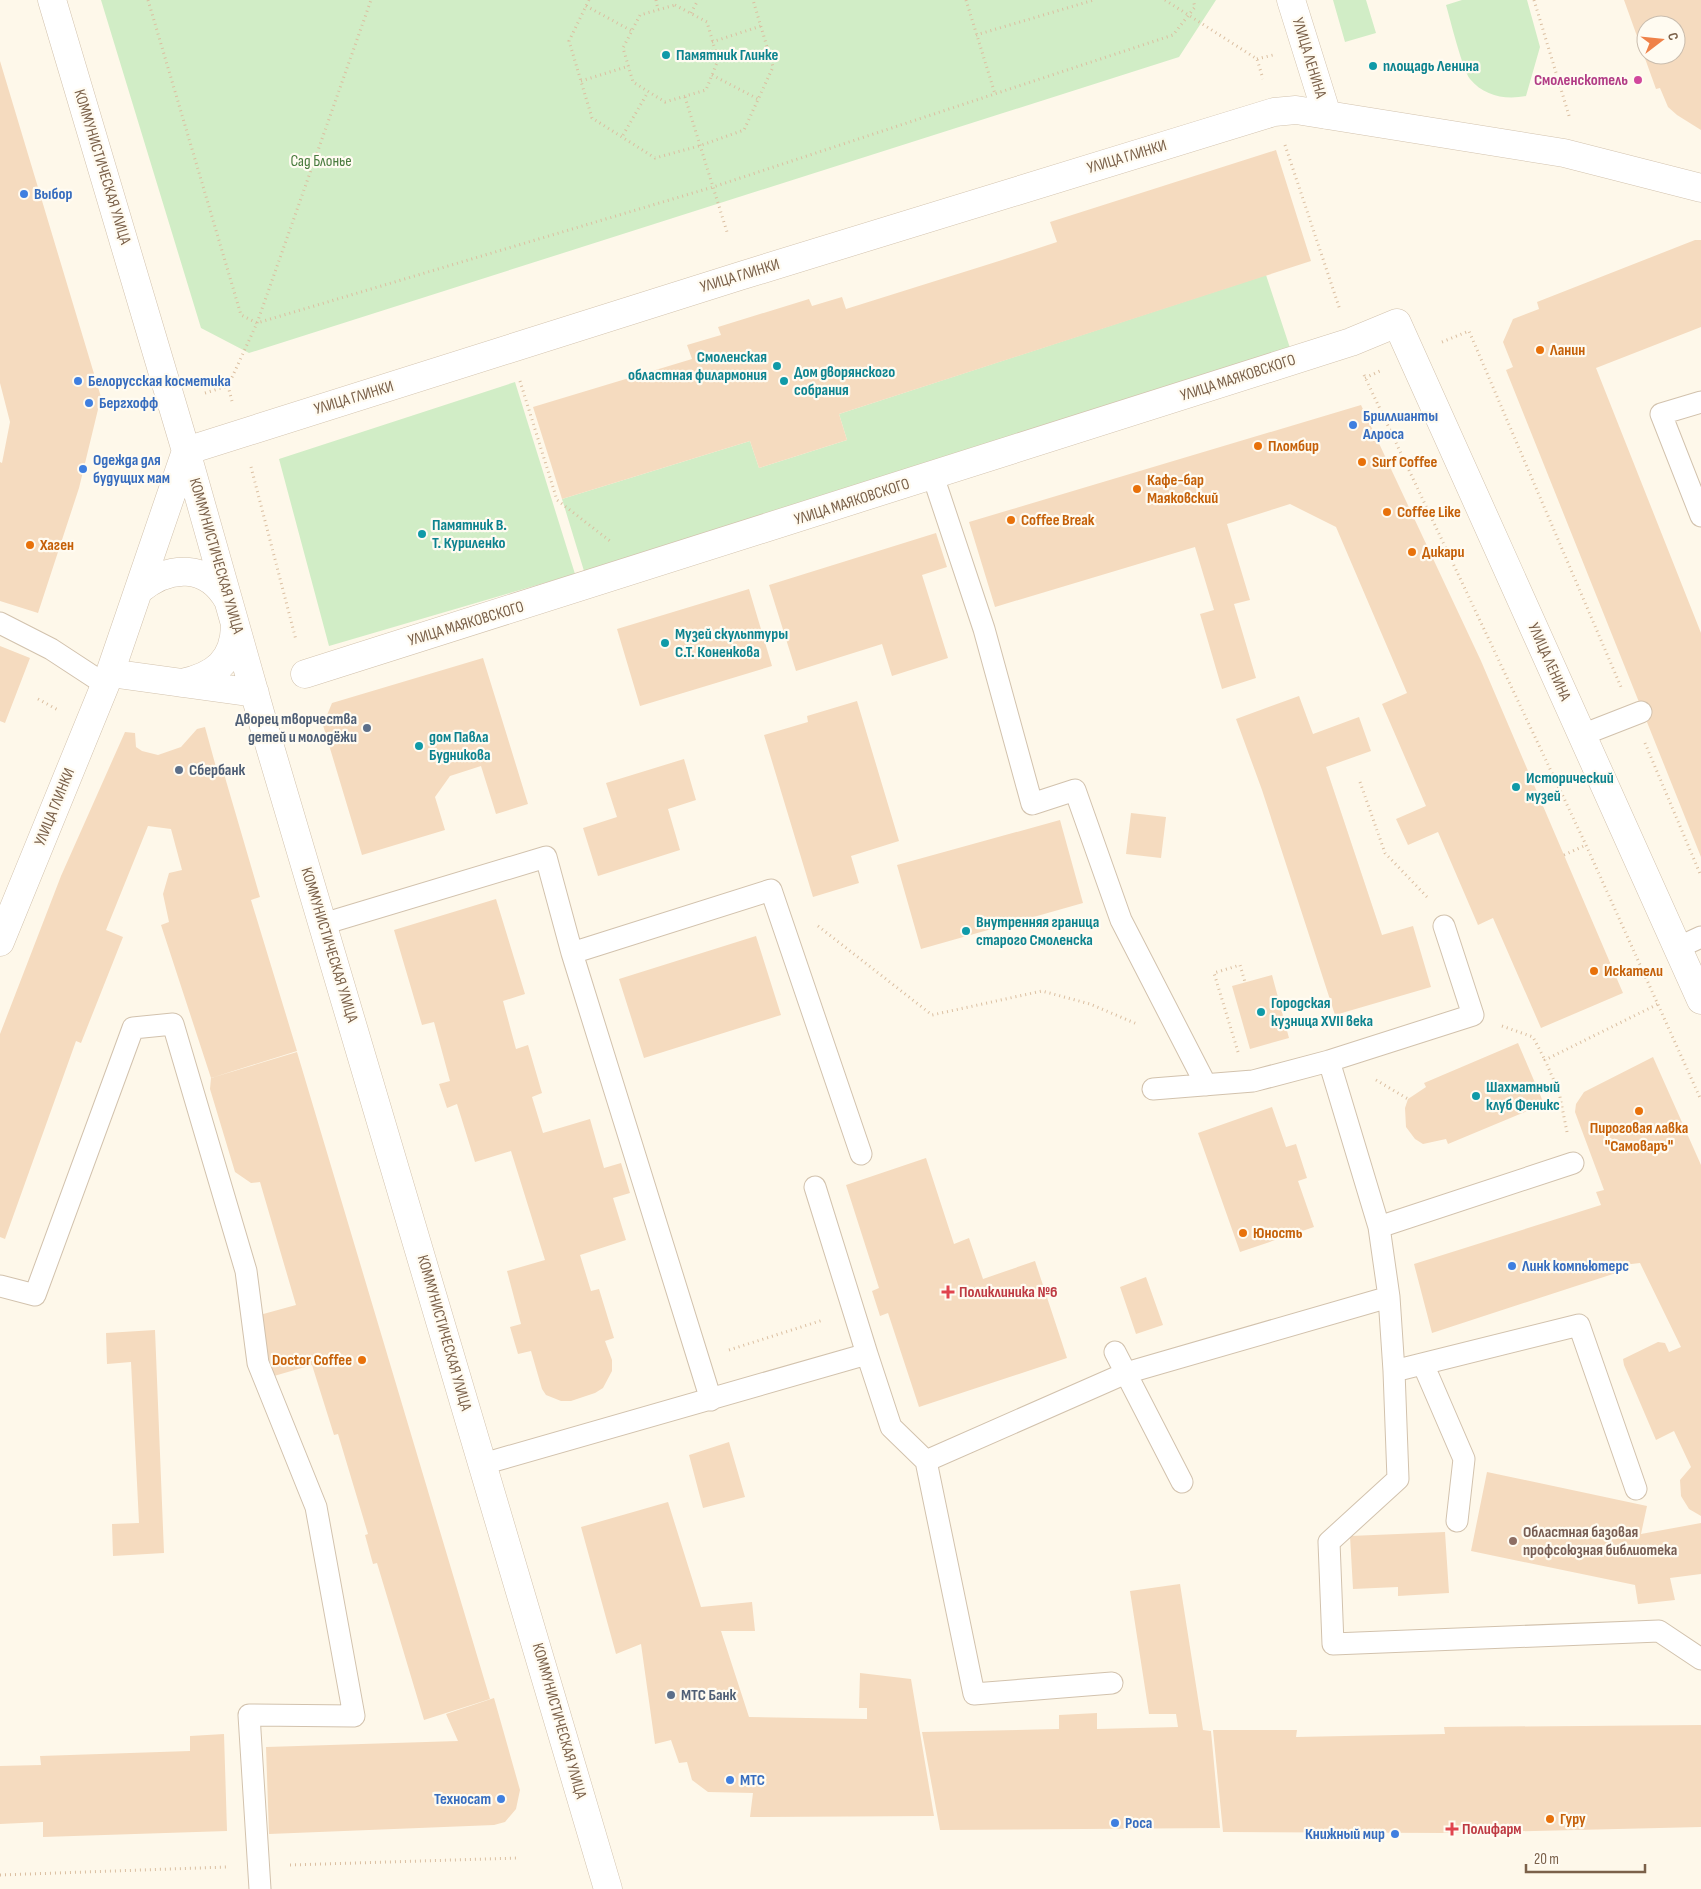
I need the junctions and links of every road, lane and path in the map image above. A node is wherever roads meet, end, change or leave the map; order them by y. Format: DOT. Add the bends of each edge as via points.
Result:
graph roads {
  1 [pos="52,0"];
  2 [pos="148,0"];
  3 [pos="371,0"];
  4 [pos="589,0"];
  5 [pos="656,0"];
  6 [pos="698,0"];
  7 [pos="753,0"];
  8 [pos="966,0"];
  9 [pos="1094,0"];
  10 [pos="1165,0"];
  11 [pos="1193,0"];
  12 [pos="1291,0"];
  13 [pos="1534,0"];
  14 [pos="586,6"];
  15 [pos="658,10"];
  16 [pos="691,13"];
  17 [pos="1188,16"];
  18 [pos="761,26"];
  19 [pos="632,31"];
  20 [pos="976,35"];
  21 [pos="712,42"];
  22 [pos="1277,54"];
  23 [pos="1257,59"];
  24 [pos="629,66"];
  25 [pos="712,75"];
  26 [pos="1264,80"];
  27 [pos="581,81"];
  28 [pos="648,92"];
  29 [pos="995,94"];
  30 [pos="686,97"];
  31 [pos="758,99"];
  32 [pos="1327,115"];
  33 [pos="1572,124"];
  34 [pos="623,136"];
  35 [pos="1283,138"];
  36 [pos="699,146"];
  37 [pos="713,187"];
  38 [pos="1701,188"];
  39 [pos="727,232"];
  40 [pos="1397,323"];
  41 [pos="257,324"];
  42 [pos="1469,331"];
  43 [pos="1351,342"];
  44 [pos="518,373"];
  45 [pos="1701,402"];
  46 [pos="242,433"];
  47 [pos="186,451"];
  48 [pos="933,476"];
  49 [pos="1701,516"];
  50 [pos="645,567"];
  51 [pos="139,590"];
  52 [pos="232,613"];
  53 [pos="0,623"];
  54 [pos="127,623"];
  55 [pos="305,674"];
  56 [pos="108,679"];
  57 [pos="170,682"];
  58 [pos="255,693"];
  59 [pos="1637,714"];
  60 [pos="1582,735"];
  61 [pos="1360,782"];
  62 [pos="1586,845"];
  63 [pos="1564,855"];
  64 [pos="1701,876"];
  65 [pos="323,924"];
  66 [pos="817,926"];
  67 [pos="1444,926"];
  68 [pos="0,942"];
  69 [pos="1689,942"];
  70 [pos="572,953"];
  71 [pos="1245,982"];
  72 [pos="1698,992"];
  73 [pos="1658,1004"];
  74 [pos="1473,1015"];
  75 [pos="1184,1043"];
  76 [pos="1240,1056"];
  77 [pos="1545,1060"];
  78 [pos="1329,1061"];
  79 [pos="1206,1085"];
  80 [pos="1153,1089"];
  81 [pos="1701,1100"];
  82 [pos="861,1154"];
  83 [pos="1573,1164"];
  84 [pos="815,1187"];
  85 [pos="1379,1227"];
  86 [pos="0,1286"];
  87 [pos="1389,1297"];
  88 [pos="853,1311"];
  89 [pos="1115,1352"];
  90 [pos="867,1354"];
  91 [pos="698,1360"];
  92 [pos="1423,1364"];
  93 [pos="1394,1371"];
  94 [pos="1126,1373"];
  95 [pos="711,1400"];
  96 [pos="926,1461"];
  97 [pos="483,1464"];
  98 [pos="1182,1482"];
  99 [pos="1636,1489"];
  100 [pos="1457,1520"];
  101 [pos="1701,1659"];
  102 [pos="1112,1682"];
  103 [pos="260,1889"];
  104 [pos="608,1889"];
  1 -- 47 [label="street, КОММУНИСТИЧЕСКАЯ УЛИЦА"];
  2 -- 41 [label="path" via="241,315"];
  3 -- 41 [label="path"];
  4 -- 14 [label="path"];
  5 -- 15 [label="path"];
  6 -- 16 [label="path"];
  7 -- 18 [label="path"];
  8 -- 20 [label="path"];
  9 -- 20 [label="path"];
  10 -- 17 [label="path"];
  11 -- 17 [label="path" via="1195,7"];
  12 -- 32 [label="street, УЛИЦА ЛЕНИНА"];
  13 -- 33 [label="path"];
  14 -- 19 [label="path"];
  14 -- 27 [label="path" via="569,40"];
  15 -- 16 [label="path" via="675,5"];
  15 -- 19 [label="path" via="640,15"];
  16 -- 21 [label="path" via="706,22"];
  17 -- 23 [label="path"];
  17 -- 29 [label="path" via="1173,35"];
  18 -- 21 [label="path"];
  18 -- 31 [label="path" via="773,67"];
  19 -- 24 [label="path" via="623,48"];
  20 -- 29 [label="path"];
  21 -- 25 [label="path" via="718,60"];
  22 -- 23 [label="path"];
  23 -- 26 [label="path"];
  24 -- 27 [label="path"];
  24 -- 28 [label="path" via="632,82"];
  25 -- 30 [label="path" via="706,90"];
  25 -- 31 [label="path"];
  27 -- 34 [label="path" via="592,118"];
  28 -- 30 [label="path" via="665,102"];
  28 -- 34 [label="path"];
  29 -- 37 [label="path"];
  30 -- 36 [label="path"];
  31 -- 36 [label="path" via="744,130"];
  32 -- 38 [label="street, УЛИЦА ГЛИНКИ" via="1564,153"];
  32 -- 46 [label="street, УЛИЦА ГЛИНКИ" via="1296,110 1274,112"];
  34 -- 36 [label="path" via="655,158"];
  35 -- 43 [label="path"];
  36 -- 37 [label="path"];
  37 -- 39 [label="path"];
  37 -- 41 [label="path"];
  40 -- 43 [label="street, УЛИЦА МАЯКОВСКОГО"];
  40 -- 60 [label="street, УЛИЦА ЛЕНИНА"];
  41 -- 46 [label="path" via="228,386"];
  42 -- 59 [label="path"];
  43 -- 48 [label="street, УЛИЦА МАЯКОВСКОГО"];
  43 -- 62 [label="path" via="1365,378"];
  44 -- 50 [label="path" via="557,500"];
  45 -- 49 [label="lane" via="1660,414"];
  46 -- 47 [label="street, УЛИЦА ГЛИНКИ"];
  46 -- 55 [label="path"];
  47 -- 51 [label="street"];
  47 -- 52 [label="street, КОММУНИСТИЧЕСКАЯ УЛИЦА"];
  48 -- 50 [label="street, УЛИЦА МАЯКОВСКОГО"];
  48 -- 75 [label="lane" via="984,629 1032,804 1075,790 1121,920"];
  50 -- 55 [label="street, УЛИЦА МАЯКОВСКОГО"];
  51 -- 52 [label="street" via="161,575 188,571 205,576 220,587"];
  51 -- 54 [label="street"];
  52 -- 57 [label="street" via="234,643 227,659 213,672 197,680"];
  52 -- 58 [label="street, КОММУНИСТИЧЕСКАЯ УЛИЦА"];
  53 -- 56 [label="lane"];
  54 -- 56 [label="street, УЛИЦА ГЛИНКИ"];
  54 -- 57 [label="street" via="128,640 134,656"];
  56 -- 57 [label="street"];
  56 -- 68 [label="street, УЛИЦА ГЛИНКИ"];
  57 -- 58 [label="street"];
  58 -- 65 [label="street, КОММУНИСТИЧЕСКАЯ УЛИЦА"];
  59 -- 60 [label="lane"];
  59 -- 64 [label="path"];
  60 -- 69 [label="street, УЛИЦА ЛЕНИНА"];
  61 -- 67 [label="path" via="1385,853 1438,909"];
  62 -- 63 [label="path"];
  62 -- 73 [label="path"];
  65 -- 70 [label="lane" via="546,857"];
  65 -- 97 [label="street, КОММУНИСТИЧЕСКАЯ УЛИЦА"];
  66 -- 75 [label="path" via="932,1015 1042,991 1090,1004"];
  67 -- 74 [label="lane"];
  69 -- 72 [label="street, УЛИЦА ЛЕНИНА"];
  70 -- 82 [label="lane" via="771,890"];
  70 -- 91 [label="lane"];
  71 -- 76 [label="path" via="1240,965 1214,973"];
  72 -- 73 [label="path"];
  73 -- 77 [label="path"];
  73 -- 81 [label="path"];
  74 -- 77 [label="path" via="1533,1037"];
  74 -- 78 [label="lane"];
  75 -- 79 [label="lane"];
  77 -- 83 [label="path" via="1559,1092"];
  78 -- 79 [label="lane" via="1253,1081"];
  78 -- 85 [label="lane"];
  79 -- 80 [label="lane"];
  83 -- 85 [label="lane"];
  84 -- 88 [label="lane"];
  85 -- 87 [label="lane"];
  86 -- 103 [label="lane" via="34,1296 133,1028 173,1024 246,1271 258,1362 316,1507 354,1716 249,1715"];
  87 -- 93 [label="lane"];
  87 -- 94 [label="lane"];
  88 -- 90 [label="lane"];
  88 -- 91 [label="path"];
  89 -- 94 [label="lane"];
  90 -- 95 [label="lane"];
  90 -- 96 [label="lane" via="891,1426"];
  91 -- 95 [label="lane"];
  92 -- 93 [label="lane"];
  92 -- 99 [label="lane" via="1579,1324"];
  92 -- 100 [label="lane" via="1464,1459"];
  93 -- 101 [label="lane" via="1398,1479 1329,1542 1333,1644 1659,1631"];
  94 -- 96 [label="lane"];
  94 -- 98 [label="lane"];
  95 -- 97 [label="lane"];
  96 -- 102 [label="lane" via="974,1694"];
  97 -- 104 [label="street, КОММУНИСТИЧЕСКАЯ УЛИЦА"];
}
